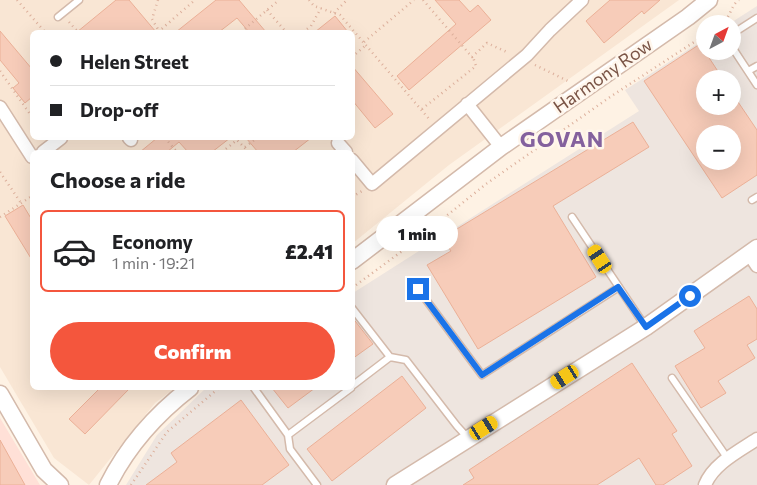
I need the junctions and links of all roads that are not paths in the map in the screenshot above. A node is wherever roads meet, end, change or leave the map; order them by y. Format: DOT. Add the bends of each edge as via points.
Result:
graph roads {
  1 [pos="79,0"];
  2 [pos="582,0"];
  3 [pos="709,0"];
  4 [pos="60,16"];
  5 [pos="757,18"];
  6 [pos="741,28"];
  7 [pos="741,60"];
  8 [pos="757,66"];
  9 [pos="748,71"];
  10 [pos="757,84"];
  11 [pos="468,104"];
  12 [pos="0,107"];
  13 [pos="58,140"];
  14 [pos="501,147"];
  15 [pos="46,150"];
  16 [pos="30,154"];
  17 [pos="355,164"];
  18 [pos="572,217"];
  19 [pos="754,256"];
  20 [pos="355,259"];
  21 [pos="618,287"];
  22 [pos="418,289"];
  23 [pos="355,312"];
  24 [pos="646,327"];
  25 [pos="390,358"];
  26 [pos="672,378"];
  27 [pos="355,385"];
  28 [pos="188,390"];
  29 [pos="255,390"];
  30 [pos="348,390"];
  31 [pos="0,394"];
  32 [pos="288,435"];
  33 [pos="468,438"];
  34 [pos="757,439"];
  35 [pos="728,459"];
  36 [pos="60,485"];
  37 [pos="108,485"];
  38 [pos="317,485"];
  39 [pos="395,485"];
  40 [pos="705,485"];
  1 -- 4 [label="lane"];
  2 -- 11 [label="street" via="525,57"];
  3 -- 14 [label="street, Harmony Row"];
  5 -- 6 [label="lane"];
  7 -- 9 [label="lane"];
  8 -- 9 [label="lane"];
  9 -- 10 [label="lane"];
  11 -- 14 [label="street"];
  11 -- 17 [label="street" via="372,184"];
  12 -- 16 [label="street"];
  13 -- 15 [label="street"];
  14 -- 20 [label="street, Harmony Row"];
  18 -- 21 [label="lane"];
  19 -- 24 [label="street"];
  21 -- 22 [label="lane" via="482,375"];
  21 -- 24 [label="lane"];
  23 -- 25 [label="lane"];
  24 -- 33 [label="street"];
  25 -- 27 [label="lane"];
  25 -- 33 [label="lane" via="406,360"];
  26 -- 35 [label="lane"];
  28 -- 37 [label="street" via="143,430"];
  29 -- 32 [label="lane"];
  30 -- 32 [label="lane"];
  31 -- 36 [label="street" via="44,470"];
  32 -- 38 [label="lane" via="290,449"];
  33 -- 39 [label="street"];
  34 -- 35 [label="street"];
  35 -- 40 [label="street" via="712,472"];
}
